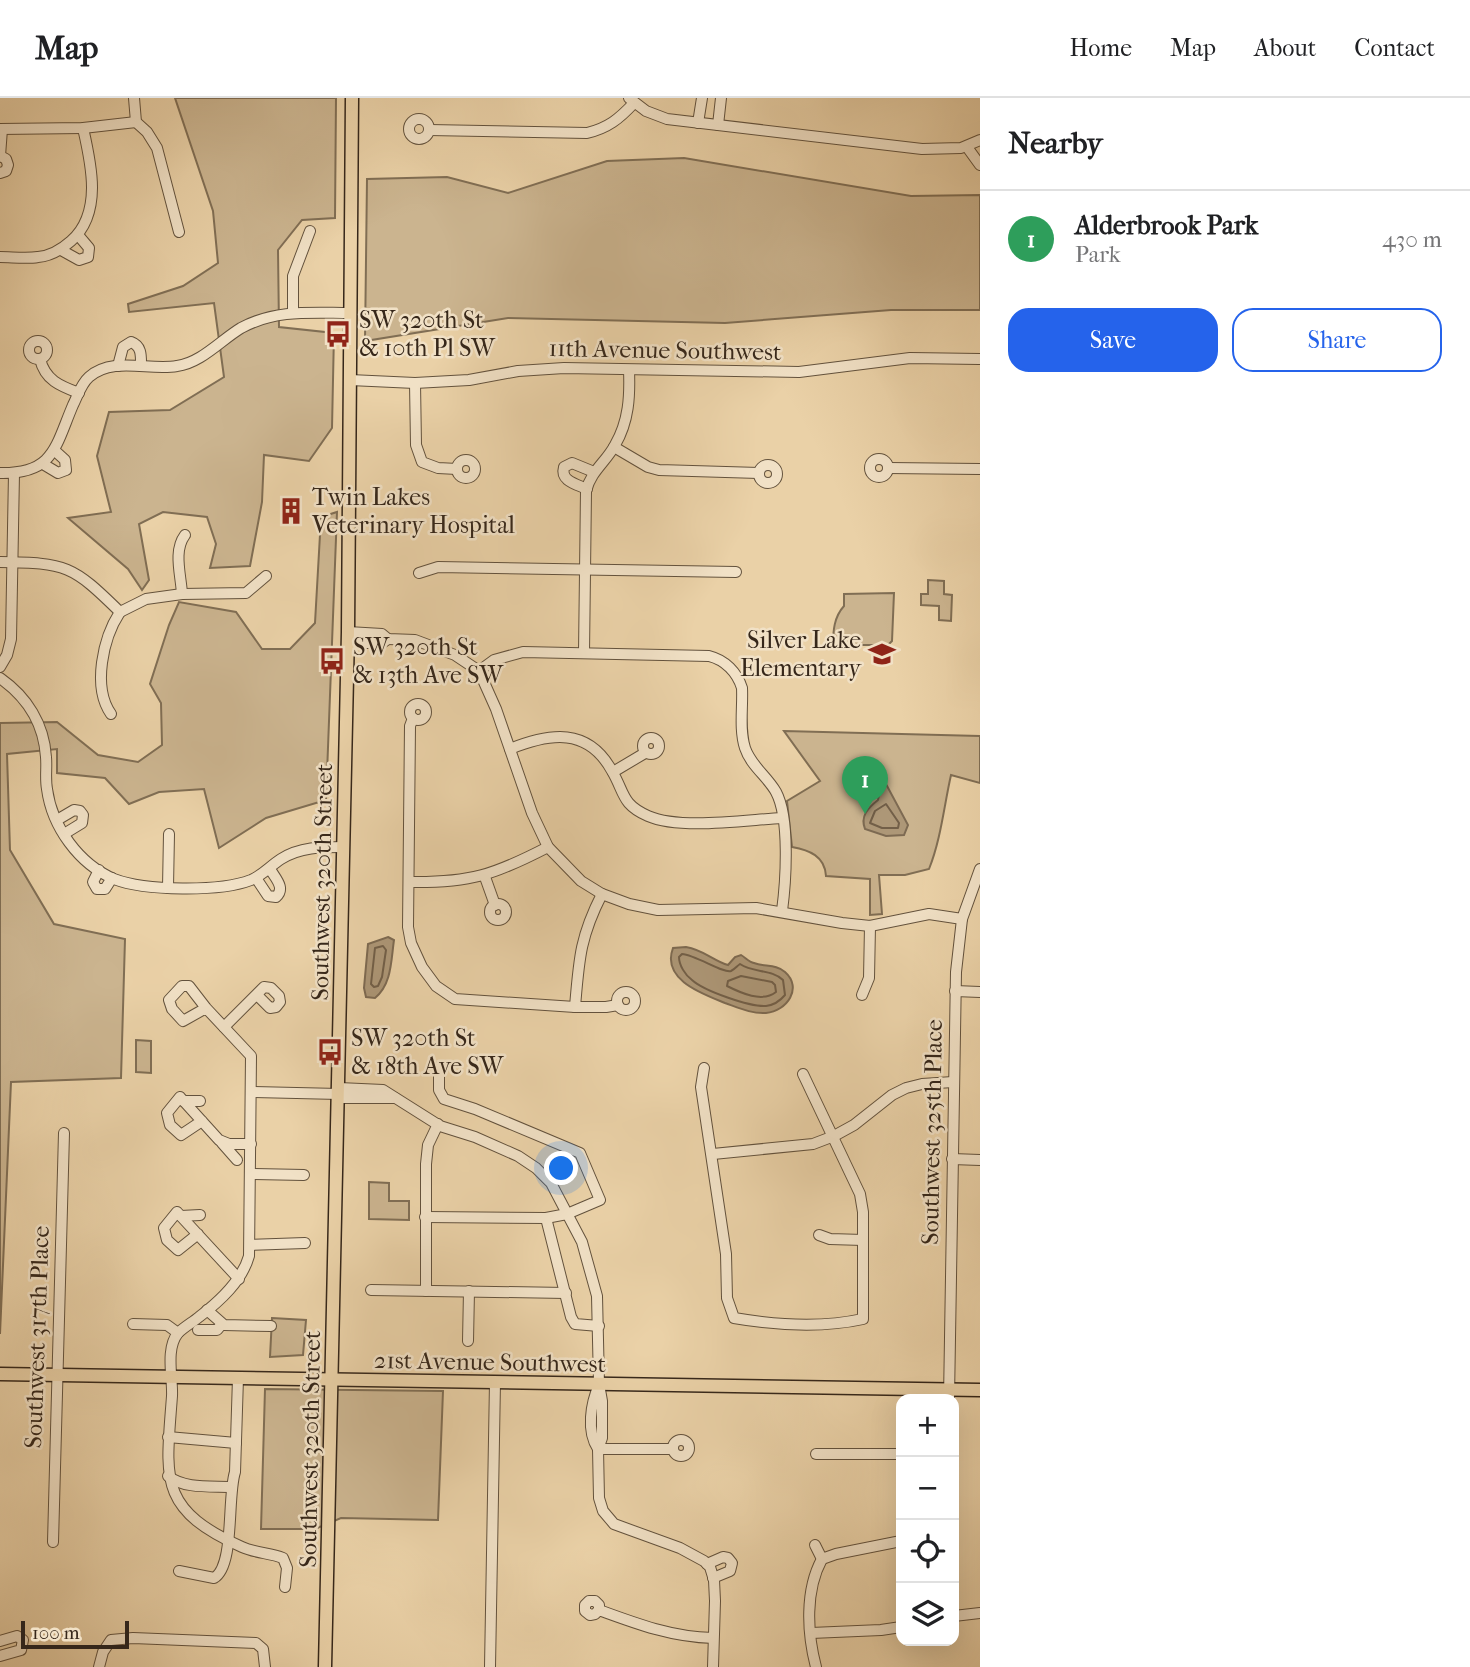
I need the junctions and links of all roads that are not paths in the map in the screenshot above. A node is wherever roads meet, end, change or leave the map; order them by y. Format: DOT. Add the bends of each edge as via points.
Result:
graph roads {
  1 [pos="134,98"];
  2 [pos="352,98"];
  3 [pos="702,98"];
  4 [pos="721,98"];
  5 [pos="632,100"];
  6 [pos="136,122"];
  7 [pos="698,123"];
  8 [pos="718,125"];
  9 [pos="83,128"];
  10 [pos="1,129"];
  11 [pos="429,130"];
  12 [pos="974,143"];
  13 [pos="980,165"];
  14 [pos="0,173"];
  15 [pos="310,231"];
  16 [pos="180,232"];
  17 [pos="78,235"];
  18 [pos="61,250"];
  19 [pos="0,257"];
  20 [pos="293,312"];
  21 [pos="350,313"];
  22 [pos="40,359"];
  23 [pos="980,359"];
  24 [pos="118,366"];
  25 [pos="141,366"];
  26 [pos="629,370"];
  27 [pos="350,380"];
  28 [pos="415,383"];
  29 [pos="79,393"];
  30 [pos="614,447"];
  31 [pos="54,450"];
  32 [pos="43,464"];
  33 [pos="888,468"];
  34 [pos="457,469"];
  35 [pos="980,469"];
  36 [pos="594,472"];
  37 [pos="0,473"];
  38 [pos="14,473"];
  39 [pos="759,474"];
  40 [pos="587,489"];
  41 [pos="186,535"];
  42 [pos="0,562"];
  43 [pos="14,562"];
  44 [pos="585,568"];
  45 [pos="736,572"];
  46 [pos="419,573"];
  47 [pos="266,576"];
  48 [pos="182,594"];
  49 [pos="120,612"];
  50 [pos="348,638"];
  51 [pos="584,653"];
  52 [pos="0,667"];
  53 [pos="479,671"];
  54 [pos="0,678"];
  55 [pos="111,714"];
  56 [pos="413,718"];
  57 [pos="510,749"];
  58 [pos="645,753"];
  59 [pos="613,772"];
  60 [pos="782,818"];
  61 [pos="57,820"];
  62 [pos="64,834"];
  63 [pos="169,834"];
  64 [pos="343,847"];
  65 [pos="548,847"];
  66 [pos="270,869"];
  67 [pos="980,869"];
  68 [pos="99,870"];
  69 [pos="485,877"];
  70 [pos="112,878"];
  71 [pos="256,878"];
  72 [pos="409,882"];
  73 [pos="168,887"];
  74 [pos="601,894"];
  75 [pos="495,905"];
  76 [pos="782,911"];
  77 [pos="962,919"];
  78 [pos="870,926"];
  79 [pos="955,992"];
  80 [pos="980,992"];
  81 [pos="257,995"];
  82 [pos="862,995"];
  83 [pos="618,1005"];
  84 [pos="575,1007"];
  85 [pos="206,1008"];
  86 [pos="224,1027"];
  87 [pos="439,1066"];
  88 [pos="704,1068"];
  89 [pos="803,1074"];
  90 [pos="953,1082"];
  91 [pos="251,1092"];
  92 [pos="339,1093"];
  93 [pos="183,1101"];
  94 [pos="200,1101"];
  95 [pos="202,1121"];
  96 [pos="438,1124"];
  97 [pos="64,1133"];
  98 [pos="834,1136"];
  99 [pos="219,1140"];
  100 [pos="251,1144"];
  101 [pos="713,1154"];
  102 [pos="952,1159"];
  103 [pos="237,1160"];
  104 [pos="980,1160"];
  105 [pos="250,1174"];
  106 [pos="304,1175"];
  107 [pos="567,1214"];
  108 [pos="200,1215"];
  109 [pos="181,1216"];
  110 [pos="425,1217"];
  111 [pos="546,1218"];
  112 [pos="198,1234"];
  113 [pos="819,1235"];
  114 [pos="863,1240"];
  115 [pos="305,1243"];
  116 [pos="250,1245"];
  117 [pos="239,1279"];
  118 [pos="370,1290"];
  119 [pos="426,1290"];
  120 [pos="469,1291"];
  121 [pos="566,1293"];
  122 [pos="207,1310"];
  123 [pos="133,1324"];
  124 [pos="222,1324"];
  125 [pos="271,1326"];
  126 [pos="599,1326"];
  127 [pos="198,1329"];
  128 [pos="178,1333"];
  129 [pos="468,1341"];
  130 [pos="0,1374"];
  131 [pos="57,1375"];
  132 [pos="171,1377"];
  133 [pos="238,1378"];
  134 [pos="332,1381"];
  135 [pos="495,1382"];
  136 [pos="599,1384"];
  137 [pos="980,1390"];
  138 [pos="949,1394"];
  139 [pos="168,1437"];
  140 [pos="236,1443"];
  141 [pos="598,1449"];
  142 [pos="673,1449"];
  143 [pos="816,1454"];
  144 [pos="896,1454"];
  145 [pos="168,1476"];
  146 [pos="231,1487"];
  147 [pos="230,1541"];
  148 [pos="53,1542"];
  149 [pos="896,1542"];
  150 [pos="814,1545"];
  151 [pos="822,1559"];
  152 [pos="179,1572"];
  153 [pos="285,1587"];
  154 [pos="599,1610"];
  155 [pos="980,1613"];
  156 [pos="959,1615"];
  157 [pos="896,1627"];
  158 [pos="811,1633"];
  159 [pos="713,1638"];
  160 [pos="0,1641"];
  161 [pos="0,1656"];
  162 [pos="99,1667"];
  163 [pos="265,1667"];
  164 [pos="326,1667"];
  165 [pos="490,1667"];
  166 [pos="713,1667"];
  167 [pos="816,1667"];
  1 -- 6 [label="street"];
  2 -- 21 [label="main road, Southwest 320th Street"];
  3 -- 7 [label="street"];
  4 -- 8 [label="street"];
  5 -- 7 [label="street" via="652,115"];
  5 -- 11 [label="street" via="616,122 587,133"];
  6 -- 9 [label="street"];
  6 -- 16 [label="street" via="157,148"];
  7 -- 8 [label="street"];
  8 -- 12 [label="street" via="922,149"];
  9 -- 10 [label="street"];
  9 -- 17 [label="street" via="92,169 89,212"];
  10 -- 14 [label="street" via="0,156 8,165"];
  12 -- 13 [label="street"];
  15 -- 20 [label="street" via="293,275"];
  17 -- 18 [label="street"];
  17 -- 18 [label="street" via="89,248 88,257 79,260"];
  18 -- 19 [label="street" via="39,257"];
  20 -- 21 [label="street"];
  20 -- 25 [label="street" via="249,324 181,366"];
  21 -- 27 [label="main road, Southwest 320th Street"];
  22 -- 29 [label="street" via="46,375"];
  23 -- 26 [label="street, 11th Avenue Southwest" via="910,358 783,373"];
  24 -- 25 [label="street"];
  24 -- 25 [label="street" via="123,347 131,342 138,345"];
  24 -- 29 [label="street" via="91,375"];
  26 -- 28 [label="street, 11th Avenue Southwest" via="564,368"];
  26 -- 30 [label="street" via="626,416"];
  27 -- 28 [label="street, 11th Avenue Southwest"];
  27 -- 50 [label="main road, Southwest 320th Street"];
  28 -- 34 [label="street" via="415,445 422,462"];
  29 -- 31 [label="street"];
  30 -- 36 [label="street"];
  30 -- 39 [label="street" via="659,470"];
  31 -- 32 [label="street"];
  31 -- 32 [label="street" via="65,460 66,470 58,473"];
  32 -- 38 [label="street"];
  33 -- 35 [label="street"];
  36 -- 40 [label="street"];
  36 -- 40 [label="street" via="572,463 564,467 565,479"];
  37 -- 38 [label="street"];
  38 -- 43 [label="street"];
  40 -- 44 [label="street"];
  41 -- 48 [label="street" via="179,553"];
  42 -- 43 [label="street"];
  43 -- 49 [label="street" via="67,568"];
  43 -- 52 [label="street" via="11,639"];
  44 -- 45 [label="street"];
  44 -- 46 [label="street" via="438,567"];
  44 -- 51 [label="street"];
  47 -- 48 [label="street" via="246,593"];
  48 -- 49 [label="street" via="146,600"];
  49 -- 55 [label="street" via="103,650 102,692"];
  50 -- 53 [label="street" via="382,634 388,639 415,639 455,655"];
  50 -- 64 [label="main road, Southwest 320th Street"];
  51 -- 53 [label="street" via="516,653"];
  51 -- 60 [label="street" via="719,659 735,673 742,688 744,746 775,790"];
  53 -- 57 [label="street"];
  54 -- 61 [label="street" via="26,702 41,728 47,790"];
  56 -- 72 [label="street"];
  57 -- 59 [label="street" via="537,738 568,737 585,742"];
  57 -- 65 [label="street"];
  58 -- 59 [label="street"];
  59 -- 60 [label="street" via="620,794 629,804 658,820"];
  60 -- 76 [label="street" via="786,876"];
  61 -- 62 [label="street"];
  61 -- 62 [label="street" via="74,810 82,813 82,823"];
  62 -- 68 [label="street" via="77,853"];
  63 -- 73 [label="street"];
  64 -- 66 [label="street" via="306,849 286,856"];
  64 -- 92 [label="main road, Southwest 320th Street"];
  65 -- 69 [label="street"];
  65 -- 74 [label="street" via="581,881"];
  66 -- 71 [label="street"];
  66 -- 71 [label="street" via="281,887 276,897 268,896"];
  67 -- 77 [label="street, Southwest 325th Place"];
  68 -- 70 [label="street"];
  68 -- 70 [label="street" via="93,882 97,889 105,889"];
  69 -- 72 [label="street"];
  69 -- 75 [label="street"];
  70 -- 73 [label="street"];
  71 -- 73 [label="street" via="222,887"];
  72 -- 84 [label="street" via="408,926 417,957 443,993 462,1001"];
  74 -- 76 [label="street" via="658,910"];
  74 -- 84 [label="street" via="583,936"];
  76 -- 78 [label="street"];
  77 -- 78 [label="street" via="929,914"];
  77 -- 79 [label="street, Southwest 325th Place"];
  78 -- 82 [label="street" via="869,978"];
  79 -- 80 [label="street"];
  79 -- 90 [label="street, Southwest 325th Place"];
  81 -- 86 [label="street"];
  83 -- 84 [label="street"];
  85 -- 86 [label="street"];
  86 -- 91 [label="street" via="251,1056"];
  87 -- 107 [label="street" via="439,1090 444,1099 580,1153 600,1200"];
  88 -- 101 [label="street" via="701,1087"];
  89 -- 98 [label="street"];
  90 -- 98 [label="street" via="906,1088"];
  90 -- 102 [label="street, Southwest 325th Place"];
  91 -- 92 [label="street"];
  91 -- 100 [label="street"];
  92 -- 96 [label="street" via="377,1089"];
  92 -- 134 [label="main road, Southwest 320th Street"];
  93 -- 94 [label="street"];
  93 -- 95 [label="street"];
  93 -- 95 [label="street" via="180,1097 168,1110 170,1125 182,1135"];
  95 -- 99 [label="street"];
  96 -- 107 [label="street" via="518,1156 536,1168 551,1183"];
  96 -- 110 [label="street" via="428,1145"];
  97 -- 131 [label="street, Southwest 317th Place"];
  98 -- 101 [label="street" via="800,1146"];
  98 -- 114 [label="street" via="860,1194"];
  99 -- 100 [label="street"];
  99 -- 103 [label="street"];
  100 -- 105 [label="street"];
  101 -- 114 [label="street" via="727,1298 734,1318 811,1323 863,1319"];
  102 -- 104 [label="street"];
  102 -- 138 [label="street, Southwest 325th Place"];
  105 -- 106 [label="street"];
  105 -- 116 [label="street"];
  107 -- 111 [label="street"];
  107 -- 126 [label="street" via="591,1269"];
  108 -- 109 [label="street"];
  109 -- 112 [label="street"];
  109 -- 112 [label="street" via="177,1212 166,1225 167,1240 179,1250"];
  110 -- 111 [label="street"];
  110 -- 119 [label="street"];
  111 -- 121 [label="street"];
  112 -- 117 [label="street"];
  113 -- 114 [label="street"];
  115 -- 116 [label="street"];
  116 -- 117 [label="street"];
  117 -- 122 [label="street"];
  118 -- 119 [label="street"];
  119 -- 120 [label="street"];
  120 -- 121 [label="street"];
  120 -- 129 [label="street"];
  121 -- 126 [label="street" via="575,1324"];
  122 -- 124 [label="street"];
  122 -- 128 [label="street"];
  123 -- 128 [label="street" via="167,1325"];
  124 -- 125 [label="street"];
  124 -- 127 [label="street" via="216,1330"];
  126 -- 136 [label="street"];
  128 -- 132 [label="street"];
  130 -- 131 [label="main road, 21st Avenue Southwest"];
  131 -- 132 [label="main road, 21st Avenue Southwest"];
  131 -- 148 [label="street, Southwest 317th Place"];
  132 -- 133 [label="main road, 21st Avenue Southwest"];
  132 -- 139 [label="street"];
  133 -- 134 [label="main road, 21st Avenue Southwest"];
  133 -- 140 [label="street"];
  134 -- 135 [label="main road, 21st Avenue Southwest"];
  134 -- 164 [label="main road, Southwest 320th Street"];
  135 -- 136 [label="main road, 21st Avenue Southwest"];
  135 -- 165 [label="street"];
  136 -- 138 [label="main road, 21st Avenue Southwest"];
  136 -- 141 [label="street" via="603,1438"];
  137 -- 138 [label="main road, 21st Avenue Southwest"];
  139 -- 140 [label="street"];
  139 -- 145 [label="street"];
  140 -- 146 [label="street"];
  141 -- 142 [label="street"];
  141 -- 159 [label="street" via="598,1498 614,1524 680,1548 710,1570 715,1601"];
  143 -- 144 [label="street"];
  145 -- 146 [label="street" via="187,1484"];
  145 -- 147 [label="street" via="185,1509 200,1524"];
  146 -- 147 [label="street"];
  147 -- 152 [label="street" via="219,1576 207,1579"];
  147 -- 153 [label="street" via="283,1558"];
  149 -- 151 [label="street"];
  150 -- 151 [label="street"];
  151 -- 158 [label="street" via="810,1597"];
  154 -- 159 [label="street" via="666,1633"];
  155 -- 156 [label="street"];
  157 -- 158 [label="street"];
  158 -- 167 [label="street"];
  159 -- 166 [label="street"];
  160 -- 161 [label="street" via="17,1636 23,1640 21,1650"];
  162 -- 163 [label="street" via="111,1640 134,1638 252,1642 261,1645"];
}
